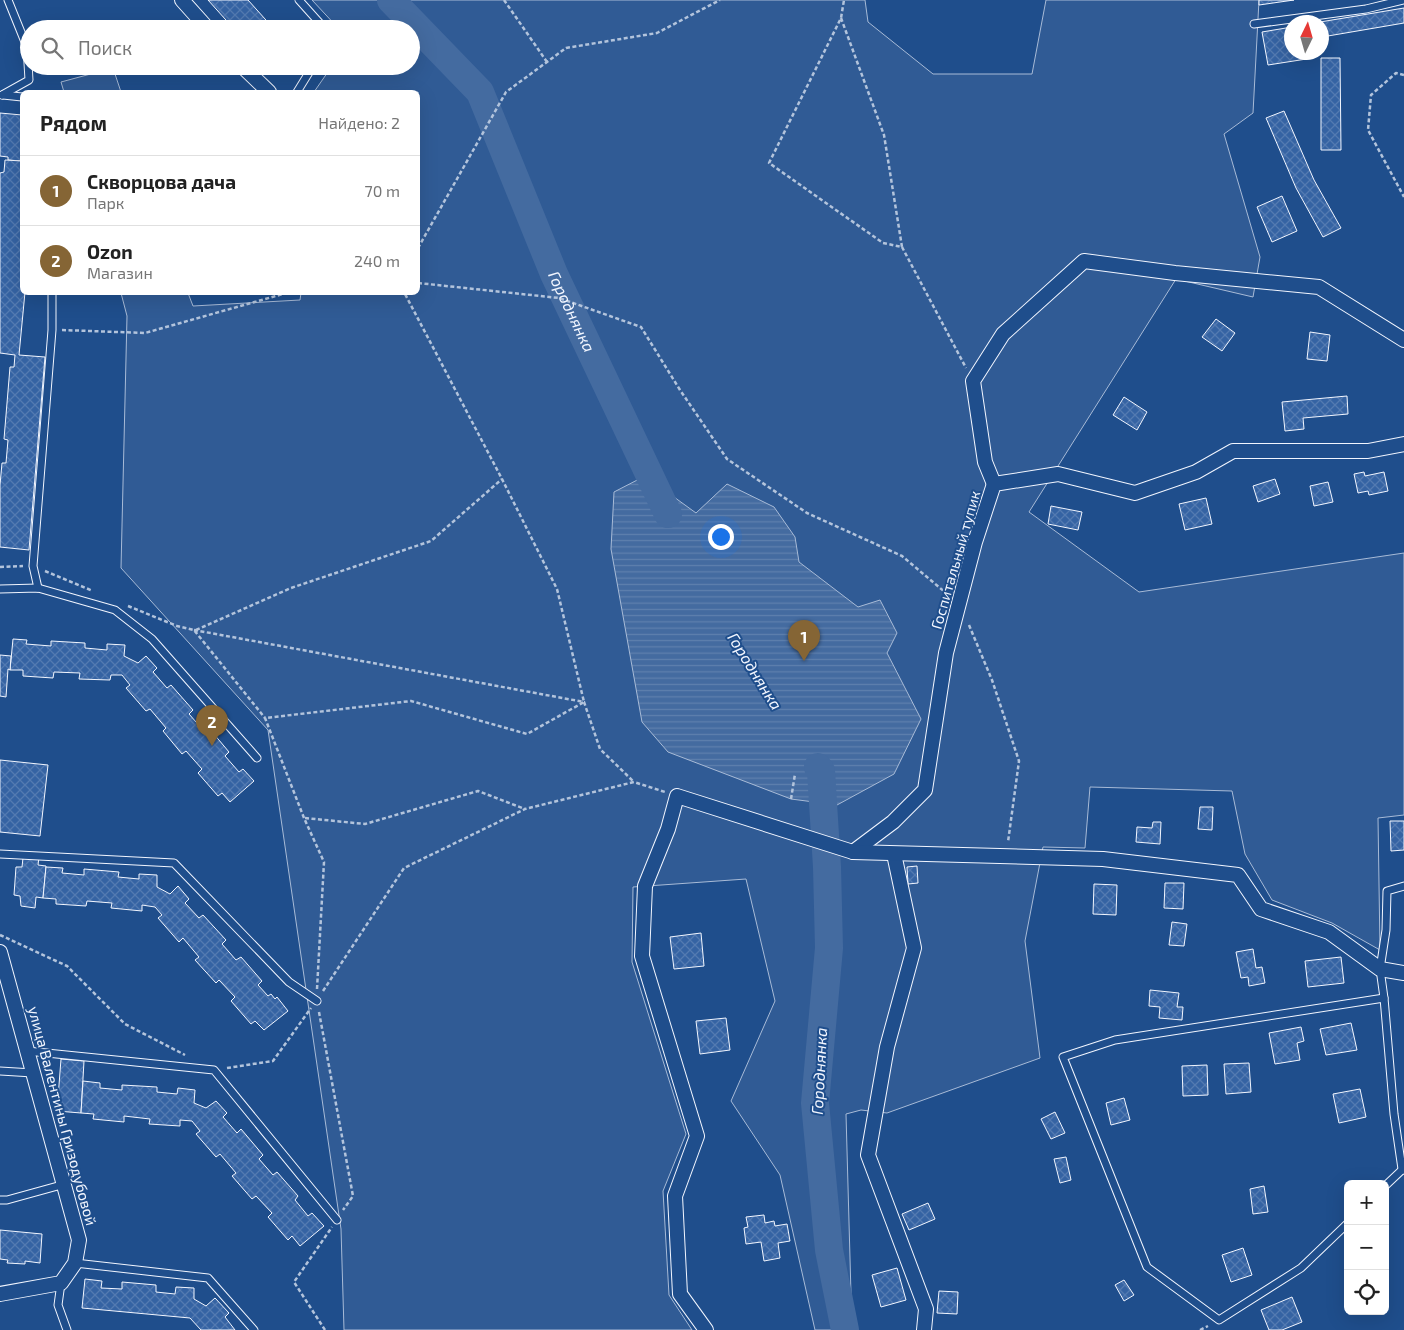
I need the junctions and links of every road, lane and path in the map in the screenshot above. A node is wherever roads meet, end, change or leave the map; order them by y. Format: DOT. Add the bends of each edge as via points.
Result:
graph roads {
  1 [pos="8,0"];
  2 [pos="182,0"];
  3 [pos="299,0"];
  4 [pos="504,0"];
  5 [pos="720,0"];
  6 [pos="844,0"];
  7 [pos="1403,0"];
  8 [pos="841,18"];
  9 [pos="200,20"];
  10 [pos="317,20"];
  11 [pos="1254,24"];
  12 [pos="20,30"];
  13 [pos="547,62"];
  14 [pos="29,75"];
  15 [pos="252,75"];
  16 [pos="307,75"];
  17 [pos="1404,75"];
  18 [pos="268,90"];
  19 [pos="297,90"];
  20 [pos="1,95"];
  21 [pos="20,97"];
  22 [pos="1404,197"];
  23 [pos="420,244"];
  24 [pos="902,247"];
  25 [pos="420,283"];
  26 [pos="52,295"];
  27 [pos="280,295"];
  28 [pos="406,295"];
  29 [pos="52,330"];
  30 [pos="1404,340"];
  31 [pos="973,381"];
  32 [pos="1404,444"];
  33 [pos="502,479"];
  34 [pos="994,484"];
  35 [pos="38,588"];
  36 [pos="0,589"];
  37 [pos="959,603"];
  38 [pos="584,702"];
  39 [pos="257,758"];
  40 [pos="795,774"];
  41 [pos="634,782"];
  42 [pos="677,796"];
  43 [pos="791,799"];
  44 [pos="525,809"];
  45 [pos="304,818"];
  46 [pos="853,852"];
  47 [pos="0,854"];
  48 [pos="894,854"];
  49 [pos="1006,856"];
  50 [pos="1404,886"];
  51 [pos="0,935"];
  52 [pos="0,952"];
  53 [pos="1380,969"];
  54 [pos="1404,973"];
  55 [pos="1384,998"];
  56 [pos="316,1001"];
  57 [pos="27,1051"];
  58 [pos="190,1058"];
  59 [pos="214,1070"];
  60 [pos="0,1071"];
  61 [pos="32,1073"];
  62 [pos="1403,1169"];
  63 [pos="1389,1182"];
  64 [pos="65,1184"];
  65 [pos="0,1200"];
  66 [pos="337,1220"];
  67 [pos="1346,1225"];
  68 [pos="75,1263"];
  69 [pos="61,1283"];
  70 [pos="0,1294"];
  71 [pos="66,1330"];
  72 [pos="254,1330"];
  73 [pos="325,1330"];
  74 [pos="706,1330"];
  75 [pos="924,1330"];
  1 -- 12 [label="lane"];
  2 -- 9 [label="street"];
  3 -- 10 [label="lane"];
  4 -- 13 [label="path"];
  5 -- 13 [label="path" via="657,33 566,48"];
  6 -- 8 [label="path"];
  7 -- 11 [label="lane" via="1366,9"];
  8 -- 24 [label="path" via="884,135"];
  8 -- 24 [label="path" via="769,163 884,243"];
  13 -- 23 [label="path" via="506,92"];
  14 -- 20 [label="lane" via="29,80"];
  15 -- 18 [label="street"];
  16 -- 19 [label="lane"];
  17 -- 22 [label="path" via="1396,73 1371,95 1368,130"];
  20 -- 21 [label="lane"];
  24 -- 31 [label="path"];
  25 -- 37 [label="path" via="559,298 641,327 728,459 807,513 902,556"];
  26 -- 29 [label="lane"];
  27 -- 29 [label="path" via="145,334"];
  28 -- 33 [label="path"];
  29 -- 35 [label="lane" via="33,566"];
  30 -- 31 [label="street" via="1319,287 1084,261 1003,334"];
  31 -- 34 [label="street" via="985,462"];
  32 -- 34 [label="street, Госпитальный тупик" via="1368,451 1233,451 1196,472 1136,493 1058,474"];
  33 -- 38 [label="path" via="557,590"];
  33 -- 38 [label="path" via="431,541 291,588 194,630"];
  34 -- 37 [label="street, Госпитальный тупик"];
  35 -- 36 [label="lane"];
  35 -- 39 [label="lane" via="115,610 152,639"];
  37 -- 46 [label="street, Госпитальный тупик" via="946,653 925,790 893,822"];
  37 -- 49 [label="path" via="992,680 1019,761"];
  38 -- 41 [label="path" via="600,749"];
  38 -- 45 [label="path" via="527,734 411,700 265,718"];
  40 -- 43 [label="path"];
  41 -- 42 [label="path"];
  41 -- 44 [label="path"];
  42 -- 46 [label="street"];
  42 -- 74 [label="street" via="668,829 645,886 642,956 697,1136 675,1196 680,1294"];
  44 -- 45 [label="path" via="478,791 365,824"];
  44 -- 56 [label="path" via="404,868"];
  45 -- 56 [label="path" via="324,862"];
  46 -- 48 [label="street"];
  47 -- 56 [label="lane" via="174,863 289,982"];
  48 -- 49 [label="street"];
  48 -- 75 [label="street" via="914,948 887,1047 868,1155 926,1308"];
  49 -- 53 [label="street" via="1103,859 1238,875 1261,909 1328,932"];
  50 -- 53 [label="lane" via="1387,891"];
  51 -- 58 [label="path" via="67,966 125,1024"];
  52 -- 57 [label="street, улица Валентины Гризодубовой"];
  53 -- 54 [label="street"];
  53 -- 55 [label="lane"];
  55 -- 62 [label="lane" via="1394,1114"];
  55 -- 67 [label="lane" via="1115,1040 1064,1056 1147,1267 1219,1320 1301,1268"];
  56 -- 59 [label="path" via="273,1060"];
  56 -- 66 [label="path" via="353,1196"];
  57 -- 59 [label="lane"];
  57 -- 61 [label="street, улица Валентины Гризодубовой"];
  59 -- 66 [label="lane"];
  60 -- 61 [label="lane"];
  61 -- 64 [label="street, улица Валентины Гризодубовой"];
  62 -- 63 [label="lane"];
  64 -- 65 [label="lane"];
  64 -- 68 [label="street, улица Валентины Гризодубовой" via="79,1240"];
  66 -- 73 [label="path" via="294,1282"];
  68 -- 69 [label="street, улица Валентины Гризодубовой"];
  68 -- 72 [label="lane" via="208,1278"];
  69 -- 70 [label="street"];
  69 -- 71 [label="lane" via="58,1305"];
}
